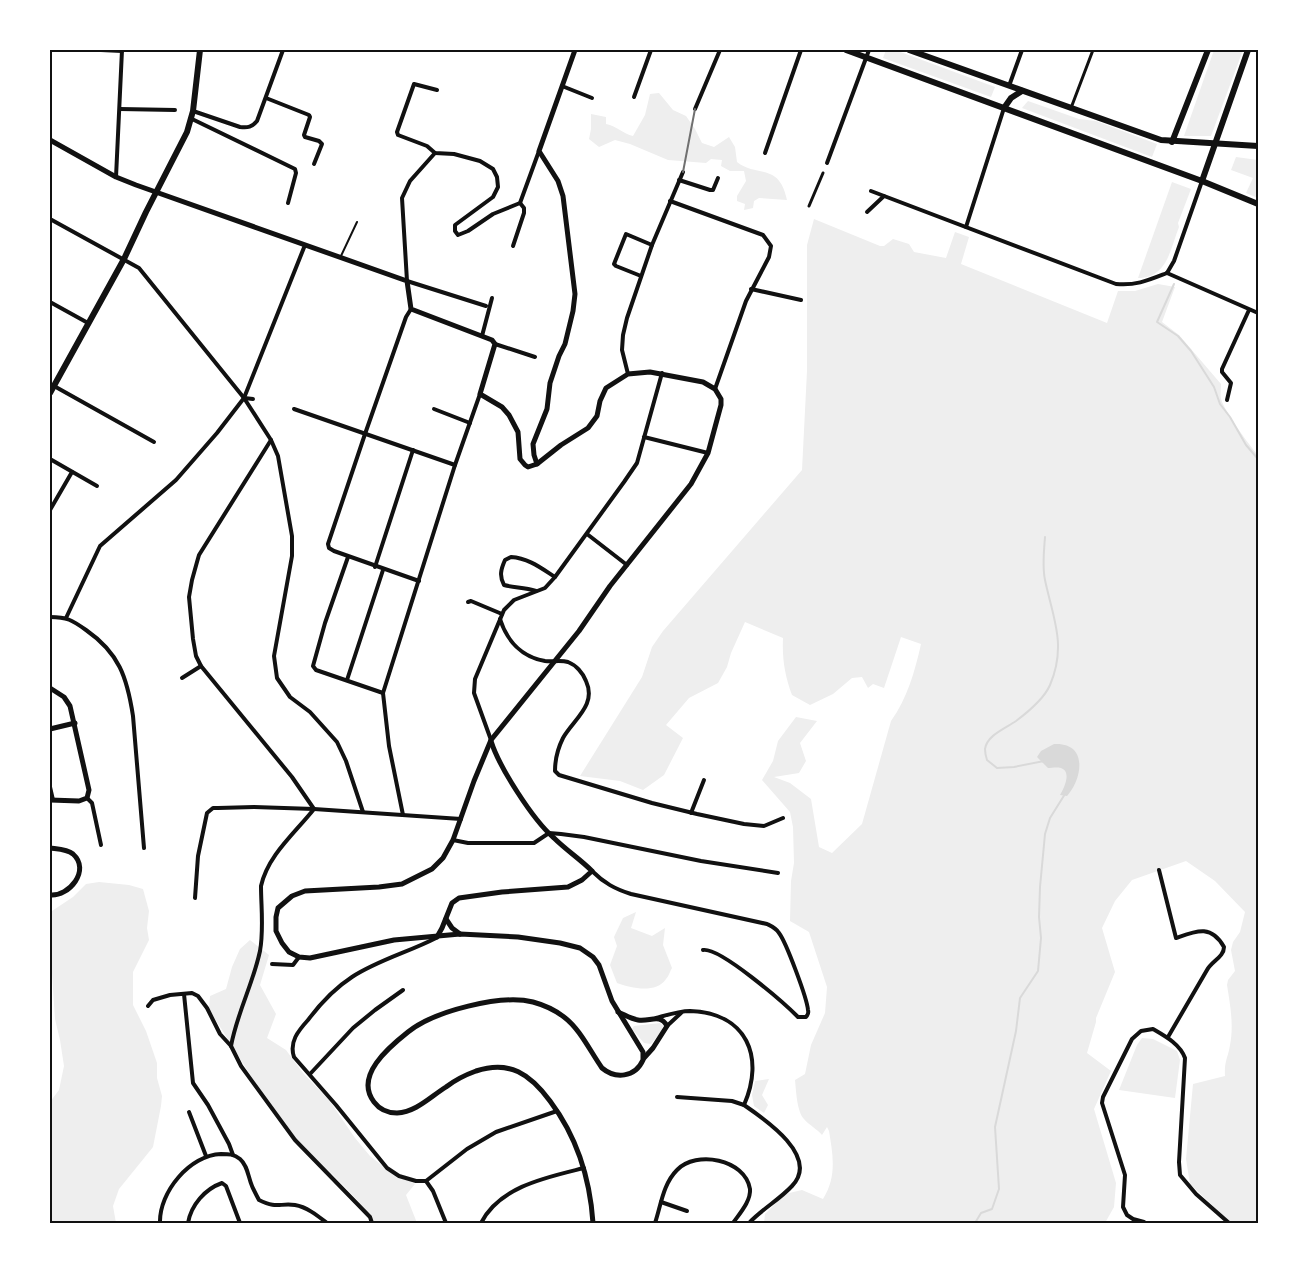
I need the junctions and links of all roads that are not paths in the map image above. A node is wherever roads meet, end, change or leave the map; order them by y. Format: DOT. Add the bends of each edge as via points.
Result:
graph roads {
  1 [pos="100,50"];
  2 [pos="122,50"];
  3 [pos="200,50"];
  4 [pos="283,50"];
  5 [pos="575,50"];
  6 [pos="651,50"];
  7 [pos="720,50"];
  8 [pos="802,50"];
  9 [pos="846,50"];
  10 [pos="869,50"];
  11 [pos="908,50"];
  12 [pos="1022,50"];
  13 [pos="1093,50"];
  14 [pos="1208,50"];
  15 [pos="1248,50"];
  16 [pos="866,57"];
  17 [pos="562,86"];
  18 [pos="1009,86"];
  19 [pos="437,90"];
  20 [pos="1022,91"];
  21 [pos="634,96"];
  22 [pos="266,98"];
  23 [pos="592,98"];
  24 [pos="1004,108"];
  25 [pos="1071,108"];
  26 [pos="120,109"];
  27 [pos="695,109"];
  28 [pos="175,110"];
  29 [pos="194,111"];
  30 [pos="192,119"];
  31 [pos="50,140"];
  32 [pos="1172,142"];
  33 [pos="1216,143"];
  34 [pos="1258,146"];
  35 [pos="539,151"];
  36 [pos="435,153"];
  37 [pos="764,153"];
  38 [pos="827,163"];
  39 [pos="314,164"];
  40 [pos="683,172"];
  41 [pos="823,173"];
  42 [pos="116,177"];
  43 [pos="718,178"];
  44 [pos="679,180"];
  45 [pos="1202,181"];
  46 [pos="871,191"];
  47 [pos="157,192"];
  48 [pos="884,196"];
  49 [pos="670,201"];
  50 [pos="288,203"];
  51 [pos="520,203"];
  52 [pos="1258,204"];
  53 [pos="810,206"];
  54 [pos="867,212"];
  55 [pos="50,219"];
  56 [pos="357,222"];
  57 [pos="966,227"];
  58 [pos="306,245"];
  59 [pos="652,245"];
  60 [pos="514,246"];
  61 [pos="341,258"];
  62 [pos="124,259"];
  63 [pos="1167,273"];
  64 [pos="641,276"];
  65 [pos="407,281"];
  66 [pos="751,289"];
  67 [pos="492,298"];
  68 [pos="801,300"];
  69 [pos="50,302"];
  70 [pos="486,306"];
  71 [pos="411,309"];
  72 [pos="1249,310"];
  73 [pos="1258,313"];
  74 [pos="88,324"];
  75 [pos="482,337"];
  76 [pos="495,344"];
  77 [pos="535,357"];
  78 [pos="662,373"];
  79 [pos="628,374"];
  80 [pos="54,386"];
  81 [pos="715,389"];
  82 [pos="50,393"];
  83 [pos="480,394"];
  84 [pos="244,398"];
  85 [pos="253,399"];
  86 [pos="1227,400"];
  87 [pos="294,409"];
  88 [pos="434,409"];
  89 [pos="470,423"];
  90 [pos="365,434"];
  91 [pos="644,437"];
  92 [pos="271,440"];
  93 [pos="154,442"];
  94 [pos="413,450"];
  95 [pos="708,453"];
  96 [pos="51,461"];
  97 [pos="537,464"];
  98 [pos="455,465"];
  99 [pos="72,472"];
  100 [pos="97,486"];
  101 [pos="50,510"];
  102 [pos="587,534"];
  103 [pos="348,557"];
  104 [pos="627,565"];
  105 [pos="375,567"];
  106 [pos="383,570"];
  107 [pos="555,578"];
  108 [pos="419,581"];
  109 [pos="536,591"];
  110 [pos="468,602"];
  111 [pos="502,614"];
  112 [pos="50,617"];
  113 [pos="66,618"];
  114 [pos="500,619"];
  115 [pos="555,661"];
  116 [pos="201,666"];
  117 [pos="182,678"];
  118 [pos="347,680"];
  119 [pos="50,688"];
  120 [pos="383,693"];
  121 [pos="75,723"];
  122 [pos="50,729"];
  123 [pos="491,740"];
  124 [pos="704,780"];
  125 [pos="50,787"];
  126 [pos="87,798"];
  127 [pos="52,800"];
  128 [pos="314,808"];
  129 [pos="363,812"];
  130 [pos="691,813"];
  131 [pos="403,815"];
  132 [pos="783,818"];
  133 [pos="461,819"];
  134 [pos="549,833"];
  135 [pos="453,840"];
  136 [pos="101,845"];
  137 [pos="50,848"];
  138 [pos="144,848"];
  139 [pos="1159,870"];
  140 [pos="592,871"];
  141 [pos="778,873"];
  142 [pos="50,895"];
  143 [pos="195,898"];
  144 [pos="446,919"];
  145 [pos="460,934"];
  146 [pos="437,937"];
  147 [pos="703,950"];
  148 [pos="299,957"];
  149 [pos="272,964"];
  150 [pos="403,990"];
  151 [pos="184,994"];
  152 [pos="148,1006"];
  153 [pos="618,1012"];
  154 [pos="680,1013"];
  155 [pos="656,1018"];
  156 [pos="635,1020"];
  157 [pos="667,1026"];
  158 [pos="627,1027"];
  159 [pos="1168,1037"];
  160 [pos="638,1044"];
  161 [pos="230,1046"];
  162 [pos="653,1048"];
  163 [pos="644,1058"];
  164 [pos="310,1074"];
  165 [pos="677,1096"];
  166 [pos="744,1105"];
  167 [pos="557,1111"];
  168 [pos="189,1112"];
  169 [pos="233,1155"];
  170 [pos="206,1156"];
  171 [pos="584,1168"];
  172 [pos="426,1182"];
  173 [pos="661,1202"];
  174 [pos="687,1212"];
  175 [pos="160,1223"];
  176 [pos="188,1223"];
  177 [pos="240,1223"];
  178 [pos="327,1223"];
  179 [pos="372,1223"];
  180 [pos="446,1223"];
  181 [pos="481,1223"];
  182 [pos="593,1223"];
  183 [pos="655,1223"];
  184 [pos="733,1223"];
  185 [pos="748,1223"];
  186 [pos="1145,1223"];
  187 [pos="1229,1223"];
  1 -- 2 [label="street"];
  2 -- 26 [label="street"];
  3 -- 29 [label="main road"];
  4 -- 22 [label="street"];
  5 -- 17 [label="street"];
  6 -- 21 [label="street"];
  7 -- 27 [label="street"];
  8 -- 37 [label="street"];
  9 -- 16 [label="main road"];
  10 -- 16 [label="street"];
  11 -- 18 [label="main road"];
  12 -- 18 [label="street"];
  13 -- 25 [label="street"];
  14 -- 32 [label="main road"];
  15 -- 33 [label="main road"];
  16 -- 24 [label="main road"];
  16 -- 38 [label="street"];
  17 -- 23 [label="street"];
  17 -- 35 [label="street"];
  18 -- 20 [label="main road"];
  19 -- 36 [label="street" via="414,84 397,134 430,147"];
  20 -- 24 [label="main road"];
  20 -- 25 [label="main road"];
  22 -- 29 [label="street" via="257,121 247,128"];
  22 -- 39 [label="street" via="309,115 304,135 322,144"];
  24 -- 45 [label="main road"];
  24 -- 57 [label="street"];
  25 -- 32 [label="main road"];
  26 -- 28 [label="street"];
  26 -- 42 [label="street"];
  29 -- 30 [label="main road"];
  30 -- 47 [label="main road"];
  30 -- 50 [label="street" via="295,169"];
  31 -- 42 [label="street"];
  32 -- 33 [label="main road"];
  33 -- 34 [label="main road"];
  33 -- 45 [label="main road"];
  35 -- 51 [label="street"];
  35 -- 97 [label="street" via="564,196 575,294 565,344 552,373 547,409 534,444"];
  36 -- 51 [label="street" via="480,161 493,169 497,177 498,187 493,197 455,225 454,231 458,235 493,214"];
  36 -- 65 [label="street" via="403,194"];
  40 -- 44 [label="street"];
  41 -- 53 [label="street"];
  42 -- 47 [label="street"];
  43 -- 44 [label="street" via="713,190"];
  44 -- 49 [label="street"];
  45 -- 52 [label="main road"];
  45 -- 63 [label="street"];
  46 -- 48 [label="street"];
  47 -- 58 [label="street"];
  47 -- 62 [label="main road"];
  48 -- 54 [label="street"];
  48 -- 57 [label="street"];
  49 -- 59 [label="street"];
  49 -- 66 [label="street" via="763,235 771,246 769,257"];
  51 -- 60 [label="street" via="524,213"];
  55 -- 62 [label="street"];
  56 -- 61 [label="lane"];
  57 -- 63 [label="street" via="1116,284 1143,283"];
  58 -- 61 [label="street"];
  58 -- 84 [label="street"];
  59 -- 64 [label="street"];
  59 -- 64 [label="street" via="626,234 614,264"];
  61 -- 65 [label="street"];
  62 -- 74 [label="main road"];
  62 -- 84 [label="street" via="139,268"];
  63 -- 72 [label="street"];
  64 -- 79 [label="street" via="623,335 622,350"];
  65 -- 70 [label="street"];
  65 -- 71 [label="street"];
  66 -- 68 [label="street"];
  66 -- 81 [label="street"];
  67 -- 75 [label="street"];
  69 -- 74 [label="street"];
  71 -- 75 [label="street"];
  71 -- 90 [label="street"];
  72 -- 73 [label="street"];
  72 -- 86 [label="street" via="1222,369 1231,381"];
  74 -- 80 [label="main road"];
  75 -- 76 [label="street"];
  76 -- 77 [label="street"];
  76 -- 83 [label="street"];
  78 -- 79 [label="street"];
  78 -- 81 [label="street" via="703,382"];
  78 -- 91 [label="street"];
  79 -- 97 [label="street" via="606,388 597,416 588,428"];
  80 -- 82 [label="main road"];
  80 -- 93 [label="street"];
  81 -- 95 [label="street" via="721,405"];
  83 -- 89 [label="street"];
  83 -- 97 [label="street" via="502,408 514,423 522,463 528,467"];
  84 -- 85 [label="street"];
  84 -- 92 [label="street"];
  84 -- 113 [label="street" via="176,480 100,546"];
  87 -- 90 [label="street"];
  88 -- 89 [label="street"];
  89 -- 98 [label="street"];
  90 -- 94 [label="street"];
  90 -- 103 [label="street" via="328,544 329,548"];
  91 -- 95 [label="street"];
  91 -- 102 [label="street" via="636,462"];
  92 -- 116 [label="street" via="199,555 194,571 191,618 196,656"];
  92 -- 129 [label="street" via="278,456 292,536 292,556 274,656 277,678 290,697 310,712 338,742"];
  94 -- 98 [label="street"];
  94 -- 105 [label="street"];
  95 -- 104 [label="street" via="691,484"];
  96 -- 99 [label="street"];
  98 -- 108 [label="street"];
  99 -- 100 [label="street"];
  99 -- 101 [label="street"];
  102 -- 104 [label="street"];
  102 -- 107 [label="street"];
  103 -- 105 [label="street"];
  103 -- 118 [label="street" via="313,666 316,670"];
  104 -- 115 [label="street"];
  105 -- 106 [label="street"];
  106 -- 108 [label="street"];
  106 -- 118 [label="street"];
  107 -- 109 [label="street" via="545,588"];
  107 -- 109 [label="street" via="527,560 511,557 505,560 501,574 504,585"];
  108 -- 120 [label="street"];
  109 -- 111 [label="street" via="514,600"];
  110 -- 111 [label="street"];
  111 -- 114 [label="street"];
  112 -- 113 [label="street"];
  113 -- 138 [label="street" via="109,649 124,676 133,716"];
  114 -- 115 [label="street" via="503,630 516,648 532,657"];
  114 -- 123 [label="street" via="476,679 474,693"];
  115 -- 123 [label="street"];
  115 -- 130 [label="street" via="568,662 580,670 589,690 584,710 563,737 555,771 588,784"];
  116 -- 117 [label="street"];
  116 -- 128 [label="street"];
  118 -- 120 [label="street"];
  119 -- 121 [label="street" via="64,697"];
  120 -- 131 [label="street" via="389,746"];
  121 -- 122 [label="street"];
  121 -- 126 [label="street" via="89,790"];
  123 -- 133 [label="street"];
  123 -- 134 [label="street" via="506,773"];
  124 -- 130 [label="street"];
  125 -- 127 [label="street"];
  126 -- 127 [label="street" via="79,801"];
  126 -- 136 [label="street" via="92,803"];
  128 -- 129 [label="street"];
  128 -- 143 [label="street" via="210,810 198,856"];
  128 -- 161 [label="street" via="269,864 263,878 260,950"];
  129 -- 131 [label="street"];
  130 -- 132 [label="street" via="764,826"];
  131 -- 133 [label="street"];
  133 -- 135 [label="street"];
  134 -- 135 [label="street" via="534,843"];
  134 -- 140 [label="street"];
  134 -- 141 [label="street"];
  135 -- 148 [label="street" via="432,869 408,881 379,887 305,891 282,902 276,917 276,931 289,952"];
  137 -- 142 [label="street" via="74,855 80,872 66,892"];
  139 -- 159 [label="street" via="1176,938 1202,930 1216,936 1224,946 1223,954 1207,970"];
  140 -- 144 [label="street" via="568,887 459,898 452,903"];
  140 -- 147 [label="street" via="601,881 631,894 773,927 782,939 800,985 808,1010 806,1017 798,1017 741,969 707,949"];
  144 -- 145 [label="street"];
  144 -- 146 [label="street"];
  145 -- 146 [label="street"];
  145 -- 153 [label="street" via="518,937 580,948 599,965"];
  146 -- 148 [label="street" via="394,940 310,958"];
  146 -- 164 [label="street" via="373,966 331,994 300,1029 294,1041 294,1058"];
  148 -- 149 [label="street" via="293,964"];
  150 -- 164 [label="street" via="354,1028"];
  151 -- 152 [label="street" via="153,1000"];
  151 -- 161 [label="street" via="198,996"];
  151 -- 169 [label="street" via="193,1083"];
  153 -- 156 [label="street"];
  153 -- 158 [label="street"];
  154 -- 155 [label="street"];
  154 -- 157 [label="street"];
  154 -- 166 [label="street" via="711,1014 726,1020 740,1032 752,1053 754,1065"];
  155 -- 156 [label="street"];
  155 -- 157 [label="street"];
  156 -- 158 [label="street"];
  157 -- 162 [label="street"];
  158 -- 160 [label="street"];
  159 -- 186 [label="street" via="1153,1029 1137,1034 1103,1097 1104,1111 1124,1175 1122,1207 1127,1215"];
  159 -- 187 [label="street" via="1185,1058 1180,1175"];
  160 -- 162 [label="street"];
  160 -- 163 [label="street"];
  161 -- 179 [label="street" via="295,1140 370,1217"];
  162 -- 163 [label="street"];
  163 -- 167 [label="street" via="635,1071 613,1075 602,1068 564,1017 551,1008 532,1002 512,1001 457,1008 422,1022 389,1048 372,1068 369,1077 371,1097 376,1105 383,1111 400,1113 416,1108 457,1080 475,1072 491,1067 508,1068 535,1082"];
  164 -- 172 [label="street" via="387,1168 399,1176"];
  165 -- 166 [label="street"];
  166 -- 185 [label="street" via="788,1142 800,1159 801,1170 783,1195"];
  167 -- 171 [label="street" via="573,1138"];
  167 -- 172 [label="street" via="496,1132"];
  168 -- 170 [label="street"];
  169 -- 170 [label="street"];
  169 -- 178 [label="street" via="246,1165 259,1200 277,1206 302,1207"];
  170 -- 175 [label="street" via="189,1166 174,1182 164,1202"];
  171 -- 181 [label="street" via="523,1187 495,1203"];
  171 -- 182 [label="street"];
  172 -- 180 [label="street"];
  173 -- 174 [label="street"];
  173 -- 183 [label="street"];
  173 -- 184 [label="street" via="667,1183 682,1165 697,1159 718,1160 740,1171 750,1190"];
  176 -- 177 [label="street" via="195,1204 208,1190 222,1183"];
}
